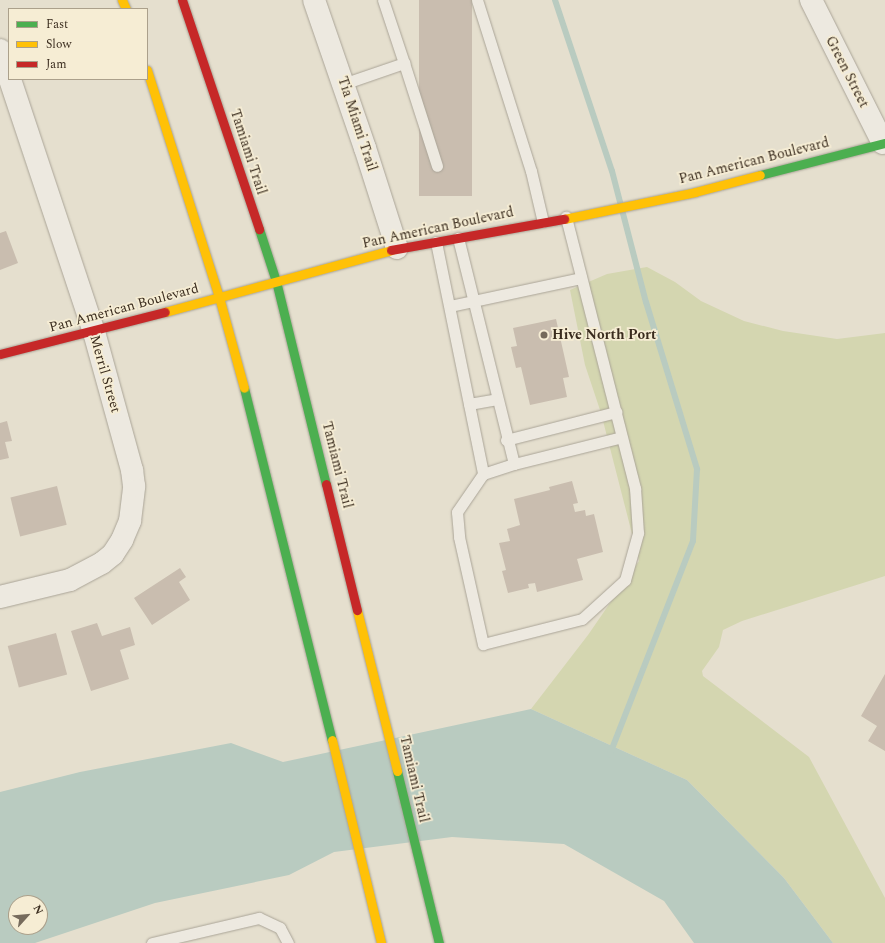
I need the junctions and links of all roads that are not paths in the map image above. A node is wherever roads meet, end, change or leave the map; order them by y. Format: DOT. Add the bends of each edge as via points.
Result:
graph roads {
  1 [pos="182,0"];
  2 [pos="314,0"];
  3 [pos="383,0"];
  4 [pos="477,0"];
  5 [pos="811,0"];
  6 [pos="0,50"];
  7 [pos="404,63"];
  8 [pos="148,73"];
  9 [pos="8,75"];
  10 [pos="10,80"];
  11 [pos="343,84"];
  12 [pos="884,143"];
  13 [pos="437,166"];
  14 [pos="566,217"];
  15 [pos="543,222"];
  16 [pos="458,238"];
  17 [pos="436,242"];
  18 [pos="397,248"];
  19 [pos="581,278"];
  20 [pos="276,281"];
  21 [pos="219,296"];
  22 [pos="474,301"];
  23 [pos="450,306"];
  24 [pos="94,332"];
  25 [pos="0,354"];
  26 [pos="496,399"];
  27 [pos="470,404"];
  28 [pos="616,412"];
  29 [pos="622,437"];
  30 [pos="506,440"];
  31 [pos="514,464"];
  32 [pos="483,474"];
  33 [pos="0,597"];
  34 [pos="152,943"];
  35 [pos="288,943"];
  36 [pos="381,943"];
  37 [pos="439,943"];
  1 -- 20 [label="main road, Tamiami Trail"];
  2 -- 11 [label="street, Tia Miami Trail"];
  3 -- 7 [label="lane"];
  4 -- 15 [label="lane" via="531,171"];
  5 -- 12 [label="street, Green Street"];
  6 -- 9 [label="street, Merril Street"];
  7 -- 11 [label="lane"];
  7 -- 13 [label="lane"];
  8 -- 21 [label="main road"];
  10 -- 24 [label="street, Merril Street"];
  11 -- 18 [label="street, Tia Miami Trail"];
  12 -- 14 [label="main road, Pan American Boulevard" via="695,192"];
  14 -- 15 [label="main road, Pan American Boulevard"];
  14 -- 19 [label="lane"];
  15 -- 16 [label="main road, Pan American Boulevard"];
  16 -- 17 [label="main road, Pan American Boulevard"];
  16 -- 22 [label="lane"];
  17 -- 18 [label="main road, Pan American Boulevard"];
  17 -- 23 [label="lane"];
  18 -- 20 [label="main road, Pan American Boulevard"];
  19 -- 22 [label="lane"];
  19 -- 28 [label="lane"];
  20 -- 21 [label="main road, Pan American Boulevard"];
  20 -- 37 [label="main road, Tamiami Trail"];
  21 -- 24 [label="main road, Pan American Boulevard"];
  21 -- 36 [label="main road" via="272,494"];
  22 -- 23 [label="lane"];
  22 -- 26 [label="lane"];
  23 -- 27 [label="lane"];
  24 -- 25 [label="main road, Pan American Boulevard"];
  24 -- 33 [label="street, Merril Street" via="132,470 134,486 130,521 113,554 88,572 70,580"];
  26 -- 27 [label="lane"];
  26 -- 30 [label="lane"];
  27 -- 32 [label="lane"];
  28 -- 29 [label="lane"];
  28 -- 30 [label="lane"];
  29 -- 31 [label="lane"];
  29 -- 32 [label="lane" via="635,488 638,534 625,580 582,619 483,644 459,537 457,512"];
  30 -- 31 [label="lane"];
  31 -- 32 [label="lane"];
  34 -- 35 [label="lane" via="259,918 270,921 280,928"];
}
